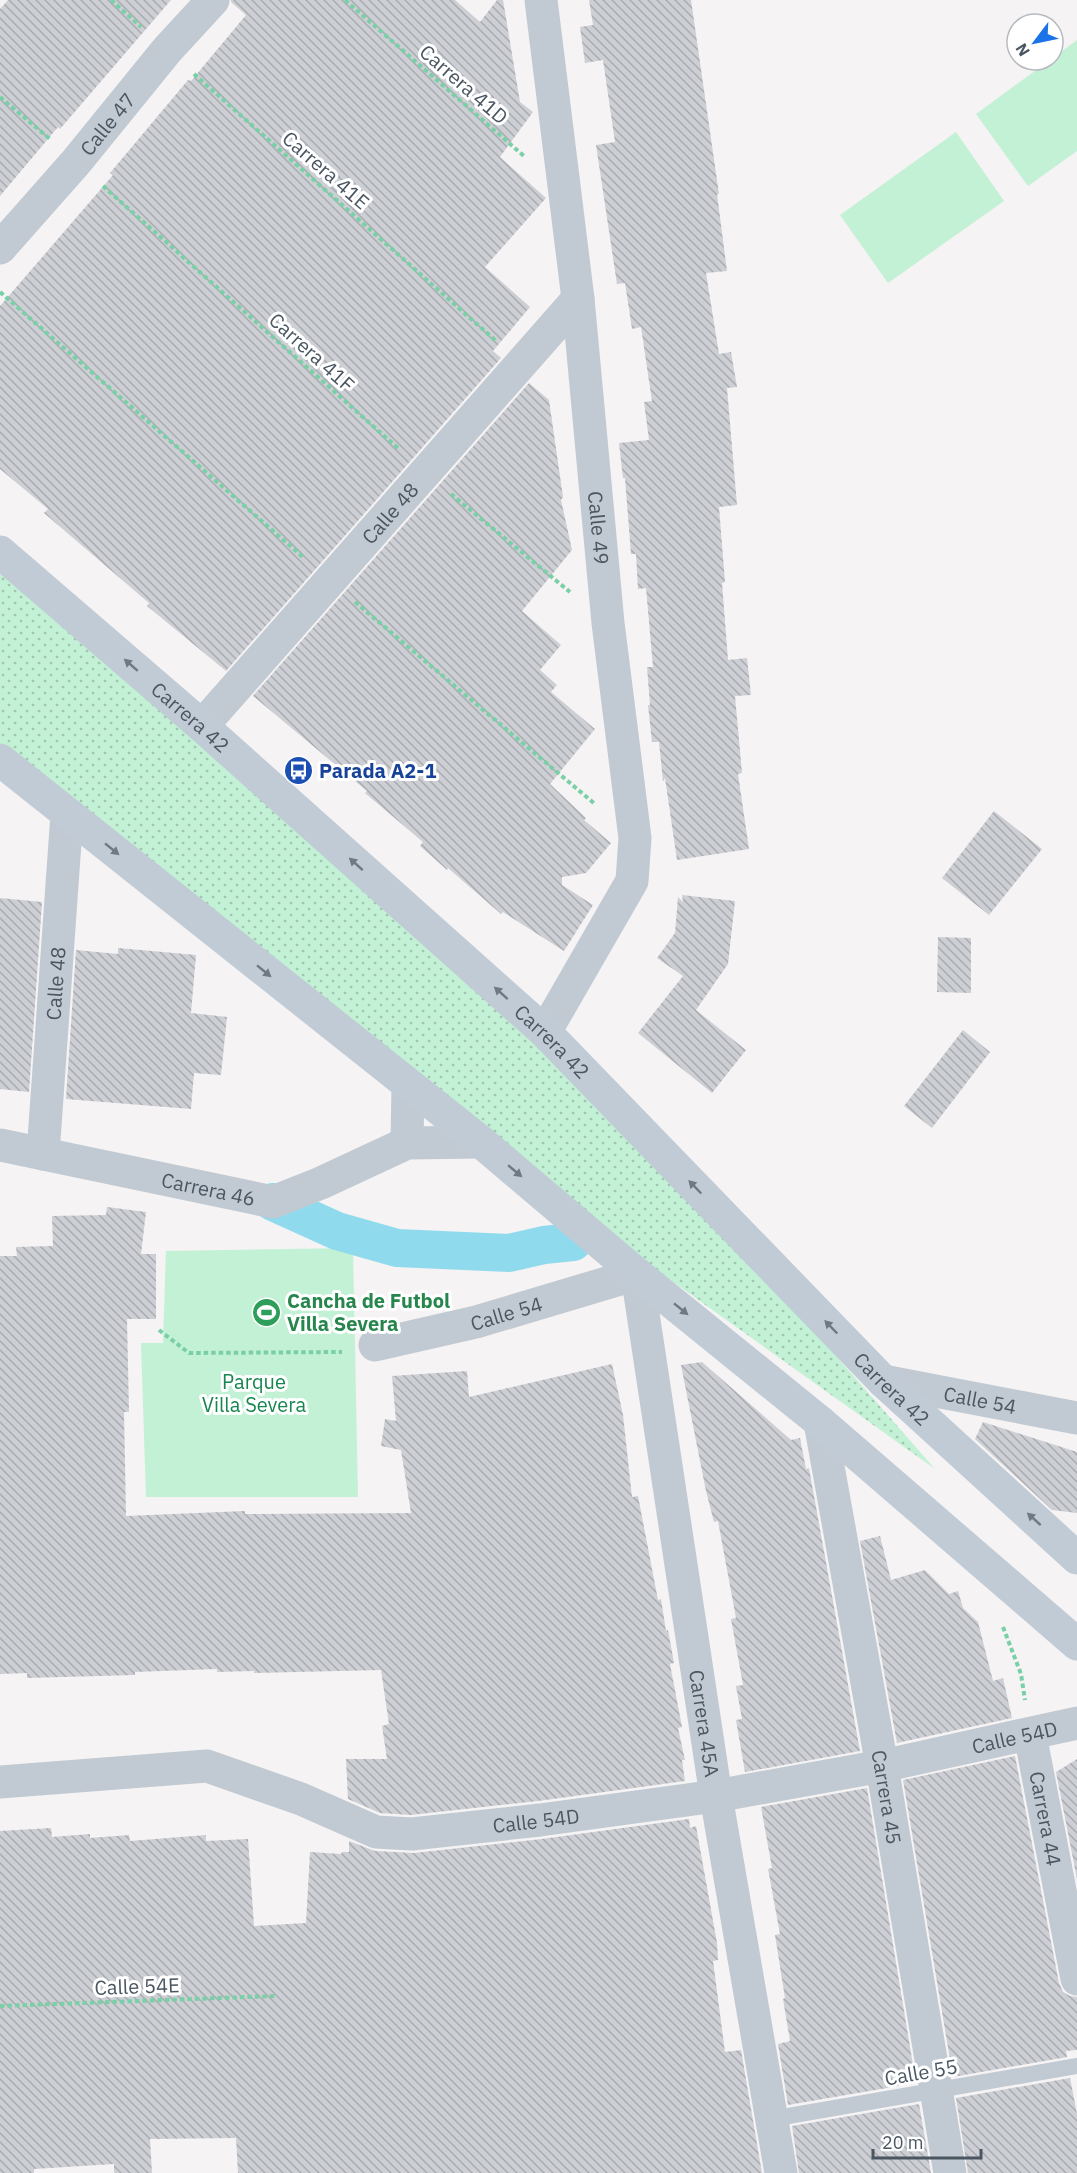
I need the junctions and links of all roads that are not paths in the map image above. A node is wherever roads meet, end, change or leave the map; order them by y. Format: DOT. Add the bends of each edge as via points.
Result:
graph roads {
  1 [pos="213,0"];
  2 [pos="541,0"];
  3 [pos="0,248"];
  4 [pos="578,300"];
  5 [pos="0,552"];
  6 [pos="202,726"];
  7 [pos="0,760"];
  8 [pos="67,814"];
  9 [pos="545,1032"];
  10 [pos="408,1086"];
  11 [pos="481,1142"];
  12 [pos="407,1143"];
  13 [pos="0,1145"];
  14 [pos="43,1154"];
  15 [pos="637,1274"];
  16 [pos="375,1345"];
  17 [pos="883,1381"];
  18 [pos="1077,1418"];
  19 [pos="820,1422"];
  20 [pos="1077,1558"];
  21 [pos="1077,1644"];
  22 [pos="1077,1723"];
  23 [pos="1030,1734"];
  24 [pos="882,1766"];
  25 [pos="0,1782"];
  26 [pos="717,1796"];
  27 [pos="1077,1979"];
  28 [pos="1077,2066"];
  29 [pos="936,2090"];
  30 [pos="771,2119"];
  31 [pos="781,2173"];
  32 [pos="950,2173"];
  1 -- 3 [label="street, Calle 47"];
  2 -- 4 [label="street, Calle 49"];
  4 -- 6 [label="street, Calle 48"];
  4 -- 9 [label="street, Calle 49" via="608,623 635,838 632,881"];
  6 -- 5 [label="street, Carrera 42, one-way"];
  9 -- 6 [label="street, Carrera 42, one-way"];
  7 -- 8 [label="street"];
  8 -- 10 [label="street, one-way"];
  8 -- 14 [label="street, Calle 48"];
  17 -- 9 [label="street, Carrera 42, one-way"];
  10 -- 11 [label="street"];
  10 -- 12 [label="street"];
  11 -- 12 [label="street, Carrera 46"];
  11 -- 15 [label="street, one-way"];
  12 -- 14 [label="street, Carrera 46" via="273,1202"];
  13 -- 14 [label="street, Carrera 46"];
  15 -- 16 [label="street, Calle 54" via="476,1322"];
  15 -- 19 [label="street, one-way"];
  15 -- 26 [label="street, Carrera 45A"];
  17 -- 18 [label="street, Calle 54"];
  20 -- 17 [label="street, Carrera 42, one-way"];
  19 -- 21 [label="street"];
  19 -- 24 [label="street, Carrera 45"];
  22 -- 23 [label="street, Calle 54D"];
  23 -- 24 [label="street, Calle 54D"];
  23 -- 27 [label="street, Carrera 44"];
  24 -- 26 [label="street, Calle 54D"];
  24 -- 29 [label="street, Carrera 45"];
  25 -- 26 [label="street, Calle 54D" via="207,1766 301,1799 376,1832 412,1834"];
  26 -- 30 [label="street, Carrera 45A"];
  28 -- 29 [label="lane, Calle 55"];
  29 -- 30 [label="lane, Calle 55"];
  29 -- 32 [label="street, Carrera 45"];
  30 -- 31 [label="street, Carrera 45A"];
}
